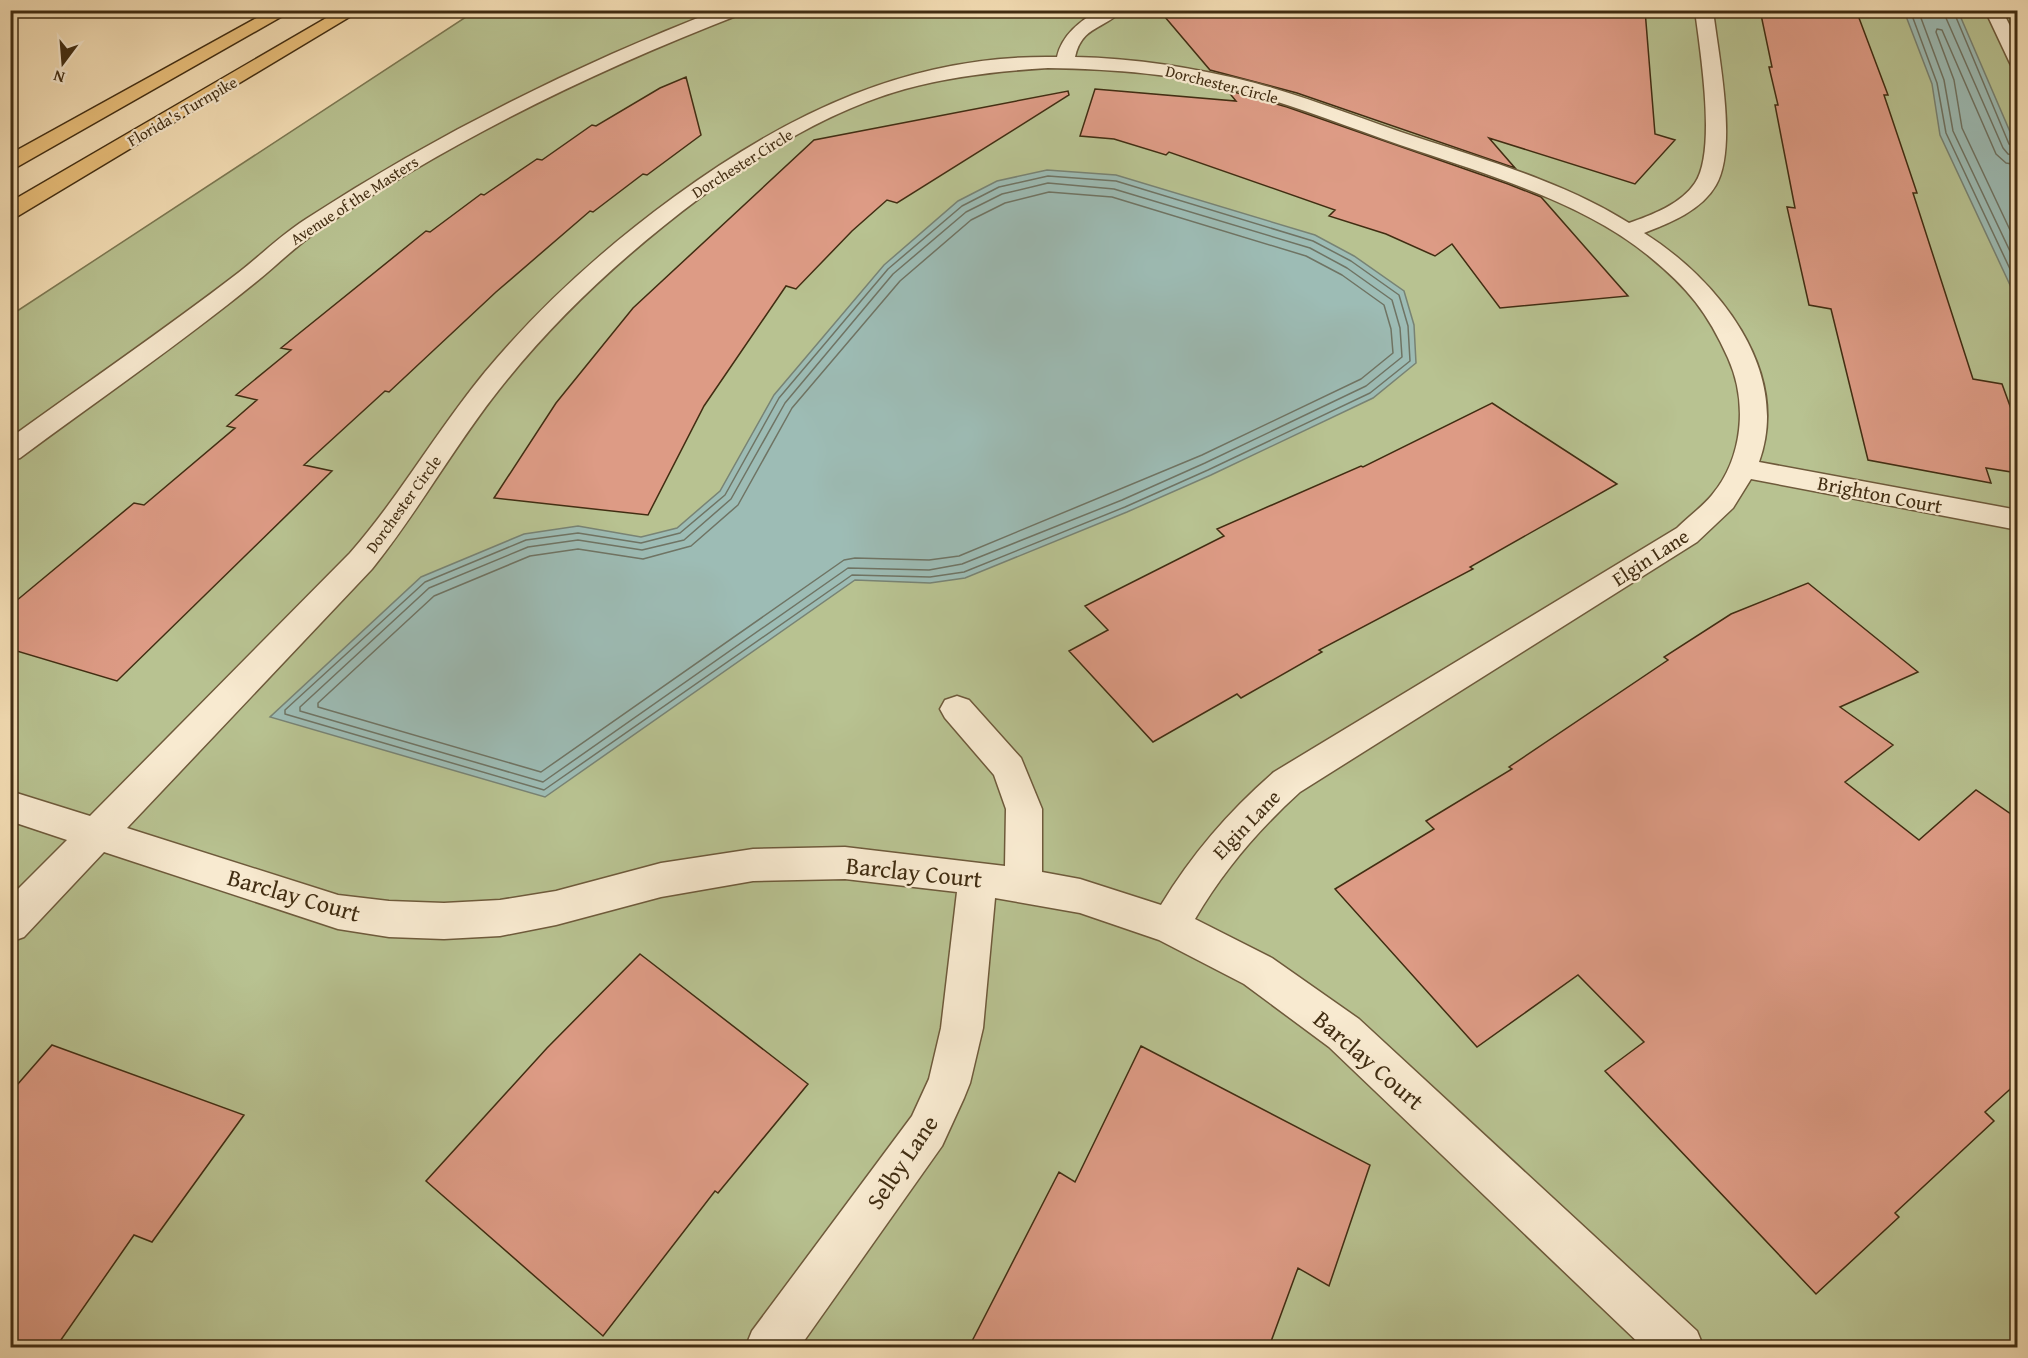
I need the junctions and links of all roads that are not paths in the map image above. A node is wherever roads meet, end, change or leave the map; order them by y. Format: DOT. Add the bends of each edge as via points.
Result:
graph roads {
  1 [pos="285,10"];
  2 [pos="353,10"];
  3 [pos="735,10"];
  4 [pos="1113,10"];
  5 [pos="1704,10"];
  6 [pos="1993,10"];
  7 [pos="2018,61"];
  8 [pos="1065,62"];
  9 [pos="10,164"];
  10 [pos="10,211"];
  11 [pos="1628,231"];
  12 [pos="10,452"];
  13 [pos="1743,468"];
  14 [pos="2018,520"];
  15 [pos="957,709"];
  16 [pos="10,806"];
  17 [pos="97,835"];
  18 [pos="978,878"];
  19 [pos="1023,885"];
  20 [pos="10,924"];
  21 [pos="1170,926"];
  22 [pos="769,1347"];
  23 [pos="1680,1347"];
  1 -- 9 [label="highway, Florida's Turnpike"];
  2 -- 10 [label="highway, Florida's Turnpike"];
  3 -- 12 [label="street, Avenue of the Masters" via="609,61 521,103 365,192 267,257 249,276"];
  4 -- 8 [label="street" via="1078,33"];
  5 -- 11 [label="street" via="1717,146 1713,172 1705,186 1679,209"];
  6 -- 7 [label="street"];
  8 -- 11 [label="street, Dorchester Circle" via="1162,69 1251,88 1524,179"];
  8 -- 17 [label="street, Dorchester Circle" via="973,68 886,88 846,103 739,162 645,229 531,335 466,415 386,533"];
  11 -- 13 [label="street, Elgin Lane" via="1689,279 1718,314 1740,350 1752,389 1754,429"];
  13 -- 14 [label="street, Brighton Court"];
  13 -- 21 [label="street, Elgin Lane" via="1723,501 1687,535 1287,782 1253,810 1222,845 1194,883"];
  15 -- 19 [label="street" via="1009,768 1024,809"];
  16 -- 17 [label="street, Barclay Court"];
  17 -- 18 [label="street, Barclay Court" via="338,912 389,920 500,918 556,908 661,880 753,865 845,863"];
  17 -- 20 [label="street, Dorchester Circle"];
  18 -- 19 [label="street, Barclay Court"];
  18 -- 22 [label="street, Selby Lane" via="962,1028 950,1083 927,1131"];
  19 -- 21 [label="street, Barclay Court" via="1080,896"];
  21 -- 23 [label="street, Barclay Court" via="1258,971 1344,1033"];
}
